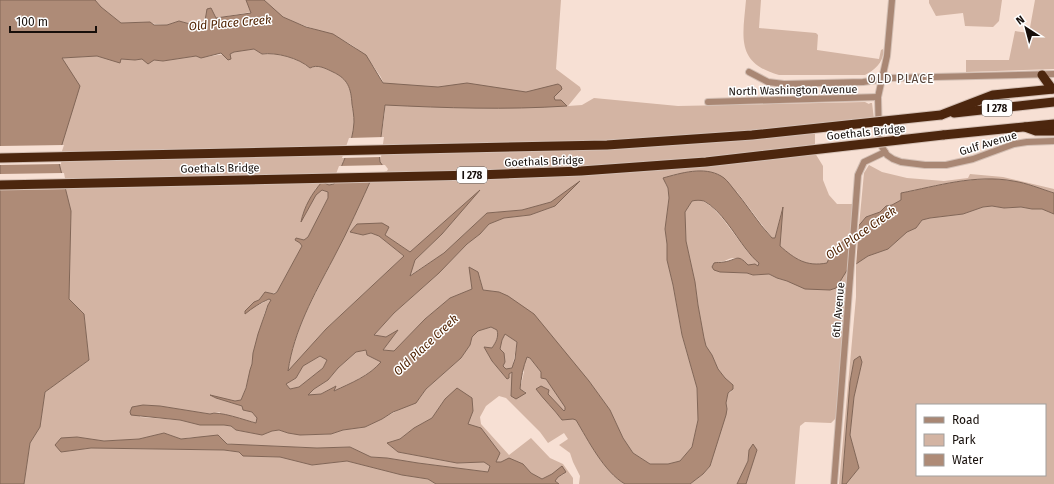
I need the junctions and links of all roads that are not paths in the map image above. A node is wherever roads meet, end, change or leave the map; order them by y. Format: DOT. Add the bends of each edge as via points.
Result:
graph roads {
  1 [pos="892,0"];
  2 [pos="749,72"];
  3 [pos="1054,74"];
  4 [pos="1042,75"];
  5 [pos="881,80"];
  6 [pos="1053,89"];
  7 [pos="878,97"];
  8 [pos="708,102"];
  9 [pos="1054,102"];
  10 [pos="941,115"];
  11 [pos="1054,124"];
  12 [pos="1024,127"];
  13 [pos="1054,131"];
  14 [pos="1054,141"];
  15 [pos="885,152"];
  16 [pos="0,158"];
  17 [pos="0,185"];
  18 [pos="834,484"];
  1 -- 5 [label="street"];
  2 -- 5 [label="street" via="753,76 778,84"];
  3 -- 4 [label="street"];
  4 -- 5 [label="street"];
  4 -- 6 [label="highway"];
  5 -- 7 [label="street"];
  6 -- 10 [label="highway" via="994,95"];
  7 -- 8 [label="street, North Washington Avenue"];
  7 -- 15 [label="street" via="879,140"];
  9 -- 10 [label="highway, I 278"];
  10 -- 16 [label="highway, Goethals Bridge / I 278, bridge" via="752,135 607,145"];
  11 -- 12 [label="highway, I 278"];
  12 -- 13 [label="highway" via="1036,131"];
  12 -- 17 [label="highway, Goethals Bridge / I 278, bridge" via="706,162 574,172"];
  14 -- 15 [label="street, Gulf Avenue" via="1020,143 973,159 939,165 901,162"];
  15 -- 18 [label="street, 6th Avenue" via="864,162 858,175"];
}
